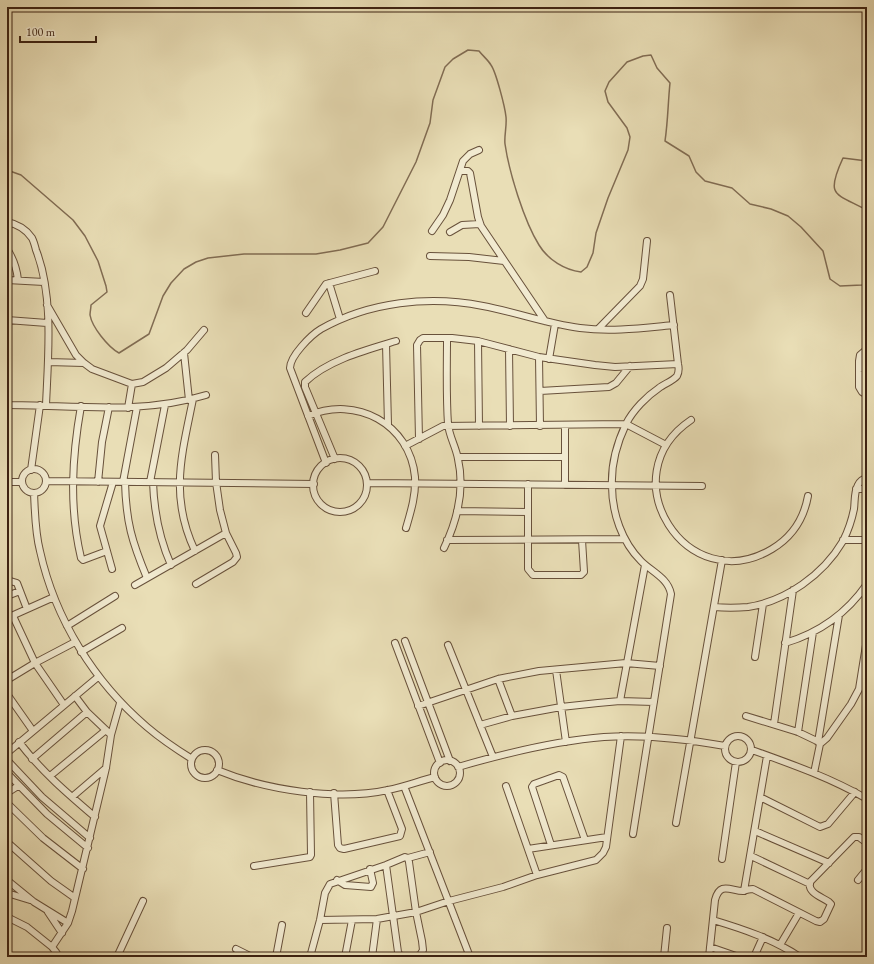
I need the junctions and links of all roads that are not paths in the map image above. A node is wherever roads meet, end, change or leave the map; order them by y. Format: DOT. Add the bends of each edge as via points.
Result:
graph roads {
  1 [pos="479,150"];
  2 [pos="460,172"];
  3 [pos="7,222"];
  4 [pos="480,224"];
  5 [pos="432,231"];
  6 [pos="450,232"];
  7 [pos="647,241"];
  8 [pos="7,249"];
  9 [pos="430,256"];
  10 [pos="504,261"];
  11 [pos="375,271"];
  12 [pos="7,280"];
  13 [pos="18,280"];
  14 [pos="44,282"];
  15 [pos="329,283"];
  16 [pos="670,296"];
  17 [pos="47,305"];
  18 [pos="306,313"];
  19 [pos="340,319"];
  20 [pos="8,320"];
  21 [pos="545,321"];
  22 [pos="47,323"];
  23 [pos="555,324"];
  24 [pos="674,325"];
  25 [pos="598,329"];
  26 [pos="204,330"];
  27 [pos="447,338"];
  28 [pos="396,341"];
  29 [pos="478,341"];
  30 [pos="386,344"];
  31 [pos="509,349"];
  32 [pos="867,349"];
  33 [pos="184,353"];
  34 [pos="539,357"];
  35 [pos="549,359"];
  36 [pos="7,360"];
  37 [pos="48,362"];
  38 [pos="84,363"];
  39 [pos="678,364"];
  40 [pos="630,366"];
  41 [pos="859,368"];
  42 [pos="867,368"];
  43 [pos="132,384"];
  44 [pos="540,391"];
  45 [pos="867,395"];
  46 [pos="206,396"];
  47 [pos="191,400"];
  48 [pos="7,405"];
  49 [pos="43,405"];
  50 [pos="165,405"];
  51 [pos="81,406"];
  52 [pos="109,407"];
  53 [pos="137,407"];
  54 [pos="128,408"];
  55 [pos="316,413"];
  56 [pos="308,416"];
  57 [pos="691,420"];
  58 [pos="626,424"];
  59 [pos="388,425"];
  60 [pos="448,426"];
  61 [pos="479,426"];
  62 [pos="510,426"];
  63 [pos="540,426"];
  64 [pos="565,426"];
  65 [pos="418,439"];
  66 [pos="666,445"];
  67 [pos="405,446"];
  68 [pos="215,455"];
  69 [pos="565,457"];
  70 [pos="458,458"];
  71 [pos="335,459"];
  72 [pos="326,463"];
  73 [pos="30,470"];
  74 [pos="867,478"];
  75 [pos="46,481"];
  76 [pos="7,482"];
  77 [pos="22,482"];
  78 [pos="72,482"];
  79 [pos="98,482"];
  80 [pos="113,482"];
  81 [pos="124,482"];
  82 [pos="152,482"];
  83 [pos="216,482"];
  84 [pos="179,483"];
  85 [pos="367,483"];
  86 [pos="415,483"];
  87 [pos="314,484"];
  88 [pos="461,484"];
  89 [pos="528,484"];
  90 [pos="565,484"];
  91 [pos="612,485"];
  92 [pos="657,485"];
  93 [pos="702,486"];
  94 [pos="856,489"];
  95 [pos="867,489"];
  96 [pos="34,493"];
  97 [pos="808,496"];
  98 [pos="457,511"];
  99 [pos="528,512"];
  100 [pos="406,528"];
  101 [pos="226,533"];
  102 [pos="625,539"];
  103 [pos="448,540"];
  104 [pos="582,540"];
  105 [pos="843,540"];
  106 [pos="528,541"];
  107 [pos="866,542"];
  108 [pos="444,548"];
  109 [pos="195,550"];
  110 [pos="107,552"];
  111 [pos="722,560"];
  112 [pos="171,564"];
  113 [pos="645,565"];
  114 [pos="112,569"];
  115 [pos="147,578"];
  116 [pos="7,580"];
  117 [pos="196,584"];
  118 [pos="867,584"];
  119 [pos="135,585"];
  120 [pos="793,590"];
  121 [pos="20,591"];
  122 [pos="862,591"];
  123 [pos="7,596"];
  124 [pos="115,596"];
  125 [pos="54,597"];
  126 [pos="867,597"];
  127 [pos="763,604"];
  128 [pos="714,607"];
  129 [pos="27,609"];
  130 [pos="839,615"];
  131 [pos="10,617"];
  132 [pos="67,626"];
  133 [pos="122,628"];
  134 [pos="813,632"];
  135 [pos="867,639"];
  136 [pos="405,641"];
  137 [pos="76,642"];
  138 [pos="785,642"];
  139 [pos="395,643"];
  140 [pos="448,645"];
  141 [pos="82,652"];
  142 [pos="755,657"];
  143 [pos="35,663"];
  144 [pos="626,663"];
  145 [pos="660,666"];
  146 [pos="556,670"];
  147 [pos="98,677"];
  148 [pos="498,679"];
  149 [pos="7,680"];
  150 [pos="466,689"];
  151 [pos="7,694"];
  152 [pos="75,696"];
  153 [pos="620,701"];
  154 [pos="654,702"];
  155 [pos="120,703"];
  156 [pos="427,703"];
  157 [pos="64,705"];
  158 [pos="418,706"];
  159 [pos="561,707"];
  160 [pos="88,712"];
  161 [pos="512,716"];
  162 [pos="746,716"];
  163 [pos="774,724"];
  164 [pos="480,725"];
  165 [pos="33,731"];
  166 [pos="108,732"];
  167 [pos="798,732"];
  168 [pos="621,736"];
  169 [pos="649,737"];
  170 [pos="690,740"];
  171 [pos="19,742"];
  172 [pos="566,742"];
  173 [pos="820,743"];
  174 [pos="725,746"];
  175 [pos="752,750"];
  176 [pos="7,753"];
  177 [pos="767,756"];
  178 [pos="493,757"];
  179 [pos="32,759"];
  180 [pos="192,759"];
  181 [pos="7,760"];
  182 [pos="450,761"];
  183 [pos="736,762"];
  184 [pos="440,763"];
  185 [pos="458,767"];
  186 [pos="106,768"];
  187 [pos="217,770"];
  188 [pos="7,773"];
  189 [pos="814,773"];
  190 [pos="50,776"];
  191 [pos="435,777"];
  192 [pos="18,786"];
  193 [pos="404,786"];
  194 [pos="506,786"];
  195 [pos="387,790"];
  196 [pos="310,792"];
  197 [pos="855,792"];
  198 [pos="7,793"];
  199 [pos="334,793"];
  200 [pos="72,797"];
  201 [pos="760,798"];
  202 [pos="867,799"];
  203 [pos="7,803"];
  204 [pos="95,817"];
  205 [pos="676,823"];
  206 [pos="755,831"];
  207 [pos="633,834"];
  208 [pos="607,837"];
  209 [pos="90,838"];
  210 [pos="585,840"];
  211 [pos="7,842"];
  212 [pos="867,842"];
  213 [pos="551,845"];
  214 [pos="88,848"];
  215 [pos="528,848"];
  216 [pos="430,852"];
  217 [pos="751,856"];
  218 [pos="408,858"];
  219 [pos="722,859"];
  220 [pos="829,863"];
  221 [pos="386,865"];
  222 [pos="254,866"];
  223 [pos="83,869"];
  224 [pos="370,869"];
  225 [pos="867,870"];
  226 [pos="537,875"];
  227 [pos="7,880"];
  228 [pos="337,880"];
  229 [pos="858,880"];
  230 [pos="810,884"];
  231 [pos="744,891"];
  232 [pos="7,893"];
  233 [pos="75,898"];
  234 [pos="143,901"];
  235 [pos="449,901"];
  236 [pos="34,902"];
  237 [pos="46,909"];
  238 [pos="416,912"];
  239 [pos="799,913"];
  240 [pos="7,916"];
  241 [pos="393,916"];
  242 [pos="377,919"];
  243 [pos="320,920"];
  244 [pos="352,920"];
  245 [pos="712,920"];
  246 [pos="68,923"];
  247 [pos="282,925"];
  248 [pos="667,928"];
  249 [pos="62,933"];
  250 [pos="763,937"];
  251 [pos="780,945"];
  252 [pos="52,947"];
  253 [pos="710,947"];
  254 [pos="236,949"];
  255 [pos="796,956"];
  256 [pos="59,957"];
  257 [pos="117,957"];
  258 [pos="252,957"];
  259 [pos="276,957"];
  260 [pos="310,957"];
  261 [pos="345,957"];
  262 [pos="372,957"];
  263 [pos="401,957"];
  264 [pos="413,957"];
  265 [pos="470,957"];
  266 [pos="664,957"];
  267 [pos="709,957"];
  268 [pos="739,957"];
  269 [pos="754,957"];
  1 -- 2 [label="street" via="465,158"];
  2 -- 4 [label="street" via="470,174"];
  2 -- 5 [label="street" via="447,207"];
  3 -- 14 [label="street" via="18,225 32,238 41,262"];
  4 -- 6 [label="street" via="462,225"];
  4 -- 10 [label="street"];
  7 -- 25 [label="street" via="640,286"];
  8 -- 13 [label="street"];
  9 -- 10 [label="street"];
  10 -- 21 [label="street"];
  11 -- 15 [label="street"];
  12 -- 13 [label="street"];
  13 -- 14 [label="street"];
  14 -- 17 [label="street"];
  15 -- 18 [label="street" via="323,287"];
  15 -- 19 [label="street"];
  16 -- 24 [label="street"];
  17 -- 22 [label="street"];
  17 -- 38 [label="street" via="76,355"];
  19 -- 21 [label="street" via="388,305 435,301 480,305"];
  19 -- 56 [label="street" via="312,335 290,364"];
  20 -- 22 [label="street"];
  20 -- 36 [label="street"];
  21 -- 23 [label="street"];
  22 -- 37 [label="street"];
  23 -- 25 [label="street"];
  23 -- 35 [label="street"];
  24 -- 25 [label="street"];
  24 -- 39 [label="street"];
  26 -- 33 [label="street"];
  27 -- 29 [label="street"];
  27 -- 60 [label="street"];
  27 -- 65 [label="street" via="423,338 417,343"];
  28 -- 30 [label="street"];
  29 -- 31 [label="street"];
  29 -- 61 [label="street"];
  30 -- 55 [label="street" via="346,358 306,381"];
  30 -- 59 [label="street"];
  31 -- 34 [label="street"];
  31 -- 62 [label="street"];
  32 -- 41 [label="street" via="860,355"];
  33 -- 43 [label="street" via="147,380"];
  33 -- 47 [label="street"];
  34 -- 35 [label="street"];
  34 -- 44 [label="street"];
  35 -- 40 [label="street" via="595,365"];
  36 -- 48 [label="street"];
  37 -- 38 [label="street"];
  37 -- 49 [label="street"];
  38 -- 43 [label="street" via="92,370"];
  39 -- 40 [label="street"];
  39 -- 58 [label="street" via="676,377 646,398"];
  40 -- 44 [label="street" via="616,383 609,387"];
  41 -- 42 [label="street"];
  41 -- 45 [label="street" via="859,387"];
  43 -- 54 [label="street"];
  44 -- 63 [label="street"];
  46 -- 47 [label="street"];
  47 -- 50 [label="street"];
  47 -- 84 [label="street"];
  48 -- 49 [label="street"];
  49 -- 51 [label="street"];
  49 -- 73 [label="street"];
  50 -- 53 [label="street"];
  50 -- 82 [label="street"];
  51 -- 52 [label="street"];
  51 -- 78 [label="street"];
  52 -- 54 [label="street"];
  52 -- 79 [label="street"];
  53 -- 54 [label="street"];
  53 -- 81 [label="street"];
  55 -- 56 [label="street"];
  55 -- 59 [label="street" via="350,410 371,416"];
  55 -- 71 [label="street"];
  56 -- 72 [label="street"];
  57 -- 66 [label="street"];
  58 -- 64 [label="street"];
  58 -- 66 [label="street"];
  58 -- 91 [label="street" via="615,455"];
  59 -- 67 [label="street"];
  60 -- 61 [label="street"];
  60 -- 65 [label="street" via="439,427"];
  60 -- 70 [label="street"];
  61 -- 62 [label="street"];
  62 -- 63 [label="street"];
  63 -- 64 [label="street"];
  64 -- 69 [label="street"];
  65 -- 67 [label="street"];
  66 -- 92 [label="street" via="659,464"];
  67 -- 86 [label="street" via="412,464"];
  68 -- 83 [label="street"];
  69 -- 70 [label="street"];
  69 -- 90 [label="street"];
  70 -- 88 [label="street"];
  71 -- 72 [label="street"];
  71 -- 85 [label="street" via="348,460 356,464 363,470"];
  72 -- 87 [label="street" via="317,472"];
  73 -- 75 [label="street" via="42,472"];
  73 -- 77 [label="street" via="24,474"];
  74 -- 94 [label="street" via="860,481"];
  75 -- 78 [label="street"];
  75 -- 96 [label="street" via="43,489"];
  76 -- 77 [label="street"];
  77 -- 96 [label="street" via="25,489"];
  78 -- 79 [label="street"];
  78 -- 110 [label="street" via="73,516 81,558 84,560"];
  79 -- 80 [label="street"];
  80 -- 81 [label="street"];
  80 -- 110 [label="street" via="100,526"];
  81 -- 82 [label="street"];
  81 -- 115 [label="street" via="129,526"];
  82 -- 84 [label="street"];
  82 -- 112 [label="street" via="158,528"];
  83 -- 84 [label="street"];
  83 -- 87 [label="street"];
  83 -- 101 [label="street"];
  84 -- 109 [label="street" via="183,517"];
  85 -- 86 [label="street"];
  85 -- 87 [label="street" via="360,504 352,510 339,512 330,511 319,502"];
  86 -- 88 [label="street"];
  86 -- 100 [label="street"];
  88 -- 89 [label="street"];
  88 -- 98 [label="street"];
  89 -- 90 [label="street"];
  89 -- 99 [label="street"];
  90 -- 91 [label="street"];
  91 -- 92 [label="street"];
  91 -- 102 [label="street" via="616,518"];
  92 -- 93 [label="street"];
  92 -- 111 [label="street" via="660,507 674,533 696,551"];
  94 -- 95 [label="street"];
  94 -- 105 [label="street" via="854,510"];
  96 -- 125 [label="street" via="40,550"];
  97 -- 111 [label="street" via="800,521 783,542 751,558"];
  98 -- 99 [label="street"];
  98 -- 103 [label="street"];
  99 -- 106 [label="street"];
  101 -- 109 [label="street"];
  101 -- 117 [label="street" via="236,553 236,559"];
  102 -- 104 [label="street"];
  102 -- 113 [label="street"];
  103 -- 106 [label="street"];
  103 -- 108 [label="street"];
  104 -- 106 [label="street"];
  104 -- 106 [label="street" via="584,572 580,575 532,574 528,569"];
  105 -- 107 [label="street"];
  105 -- 120 [label="street" via="829,560 812,577"];
  109 -- 112 [label="street"];
  110 -- 114 [label="street"];
  111 -- 128 [label="street"];
  112 -- 115 [label="street"];
  113 -- 144 [label="street"];
  113 -- 145 [label="street" via="667,583 671,594"];
  115 -- 119 [label="street"];
  116 -- 121 [label="street" via="16,582"];
  118 -- 122 [label="street"];
  120 -- 127 [label="street"];
  120 -- 138 [label="street"];
  121 -- 123 [label="street"];
  121 -- 129 [label="street"];
  122 -- 126 [label="street"];
  122 -- 130 [label="street"];
  124 -- 132 [label="street"];
  125 -- 129 [label="street"];
  125 -- 132 [label="street"];
  127 -- 128 [label="street"];
  127 -- 142 [label="street"];
  128 -- 170 [label="street"];
  129 -- 131 [label="street"];
  130 -- 134 [label="street"];
  130 -- 173 [label="street"];
  131 -- 143 [label="street"];
  132 -- 137 [label="street"];
  133 -- 141 [label="street"];
  134 -- 138 [label="street"];
  134 -- 167 [label="street"];
  135 -- 173 [label="street" via="857,694 827,738"];
  136 -- 156 [label="street"];
  137 -- 141 [label="street"];
  137 -- 143 [label="street"];
  138 -- 163 [label="street"];
  139 -- 158 [label="street"];
  140 -- 150 [label="street"];
  141 -- 147 [label="street"];
  143 -- 149 [label="street"];
  143 -- 157 [label="street"];
  144 -- 145 [label="street"];
  144 -- 146 [label="street"];
  144 -- 153 [label="street"];
  145 -- 154 [label="street"];
  146 -- 148 [label="street"];
  146 -- 159 [label="street"];
  147 -- 152 [label="street"];
  147 -- 155 [label="street"];
  148 -- 150 [label="street"];
  148 -- 161 [label="street"];
  150 -- 156 [label="street"];
  150 -- 164 [label="street"];
  151 -- 165 [label="street"];
  152 -- 157 [label="street"];
  152 -- 160 [label="street"];
  153 -- 154 [label="street"];
  153 -- 159 [label="street"];
  154 -- 169 [label="street"];
  155 -- 166 [label="street"];
  155 -- 180 [label="street" via="147,728"];
  156 -- 158 [label="street"];
  156 -- 182 [label="street"];
  157 -- 165 [label="street"];
  158 -- 184 [label="street"];
  159 -- 161 [label="street"];
  159 -- 172 [label="street"];
  160 -- 166 [label="street"];
  160 -- 179 [label="street"];
  161 -- 164 [label="street"];
  162 -- 163 [label="street"];
  163 -- 167 [label="street"];
  164 -- 178 [label="street"];
  165 -- 171 [label="street"];
  166 -- 186 [label="street"];
  166 -- 190 [label="street"];
  167 -- 173 [label="street"];
  168 -- 169 [label="street"];
  168 -- 172 [label="street"];
  168 -- 208 [label="street"];
  169 -- 170 [label="street"];
  169 -- 207 [label="street"];
  170 -- 174 [label="street"];
  170 -- 205 [label="street"];
  171 -- 176 [label="street"];
  171 -- 179 [label="street"];
  172 -- 178 [label="street"];
  173 -- 189 [label="street"];
  174 -- 175 [label="street" via="733,736 743,736 750,742"];
  174 -- 183 [label="street" via="726,755"];
  175 -- 177 [label="street"];
  175 -- 183 [label="street" via="748,759"];
  177 -- 189 [label="street"];
  177 -- 201 [label="street"];
  178 -- 185 [label="street"];
  179 -- 190 [label="street"];
  180 -- 187 [label="street" via="191,768 200,777 208,778"];
  180 -- 187 [label="street" via="202,750 212,752 218,759"];
  181 -- 209 [label="street" via="42,797"];
  182 -- 184 [label="street"];
  182 -- 185 [label="street"];
  183 -- 219 [label="street"];
  184 -- 191 [label="street" via="435,769"];
  185 -- 191 [label="street" via="458,779 452,785 440,784"];
  186 -- 200 [label="street"];
  186 -- 204 [label="street"];
  187 -- 196 [label="street" via="255,783"];
  188 -- 192 [label="street"];
  189 -- 197 [label="street"];
  190 -- 200 [label="street"];
  191 -- 193 [label="street"];
  192 -- 198 [label="street"];
  192 -- 214 [label="street" via="57,824"];
  193 -- 195 [label="street"];
  193 -- 216 [label="street"];
  194 -- 215 [label="street"];
  195 -- 199 [label="street"];
  195 -- 199 [label="street" via="402,829 400,836 344,849 338,845"];
  196 -- 199 [label="street"];
  196 -- 222 [label="street" via="310,857"];
  197 -- 201 [label="street" via="828,824 820,827"];
  197 -- 202 [label="street"];
  200 -- 204 [label="street"];
  201 -- 206 [label="street"];
  203 -- 223 [label="street" via="52,846"];
  204 -- 209 [label="street"];
  206 -- 217 [label="street"];
  206 -- 220 [label="street"];
  208 -- 210 [label="street"];
  208 -- 226 [label="street" via="605,850 596,860"];
  209 -- 214 [label="street"];
  210 -- 213 [label="street"];
  210 -- 213 [label="street" via="562,777 559,775 532,787"];
  211 -- 233 [label="street" via="51,881"];
  212 -- 220 [label="street" via="854,837"];
  213 -- 215 [label="street"];
  214 -- 223 [label="street"];
  215 -- 226 [label="street"];
  216 -- 218 [label="street"];
  216 -- 235 [label="street"];
  217 -- 230 [label="street"];
  217 -- 231 [label="street"];
  218 -- 221 [label="street" via="399,858"];
  218 -- 238 [label="street"];
  220 -- 230 [label="street"];
  221 -- 224 [label="street"];
  221 -- 241 [label="street"];
  223 -- 233 [label="street"];
  224 -- 228 [label="street"];
  224 -- 228 [label="street" via="373,883 371,887 345,885"];
  225 -- 229 [label="street"];
  226 -- 235 [label="street"];
  227 -- 236 [label="street"];
  228 -- 243 [label="street" via="327,887"];
  230 -- 239 [label="street" via="811,890 830,902 831,907 819,922"];
  231 -- 239 [label="street" via="755,890"];
  231 -- 245 [label="street" via="728,888 720,890 715,900"];
  232 -- 236 [label="street"];
  233 -- 246 [label="street"];
  234 -- 257 [label="street"];
  235 -- 238 [label="street"];
  235 -- 265 [label="street"];
  236 -- 237 [label="street"];
  237 -- 246 [label="street"];
  237 -- 249 [label="street"];
  238 -- 241 [label="street"];
  238 -- 264 [label="street" via="423,950 420,955"];
  239 -- 251 [label="street"];
  240 -- 252 [label="street" via="27,927"];
  241 -- 242 [label="street"];
  241 -- 263 [label="street"];
  242 -- 244 [label="street"];
  242 -- 262 [label="street"];
  243 -- 244 [label="street"];
  243 -- 260 [label="street"];
  244 -- 261 [label="street"];
  245 -- 250 [label="street"];
  245 -- 253 [label="street"];
  246 -- 249 [label="street"];
  247 -- 259 [label="street"];
  248 -- 266 [label="street"];
  249 -- 252 [label="street"];
  250 -- 251 [label="street"];
  250 -- 269 [label="street"];
  251 -- 255 [label="street"];
  252 -- 256 [label="street"];
  253 -- 267 [label="street"];
  253 -- 268 [label="street"];
  254 -- 258 [label="street"];
}
